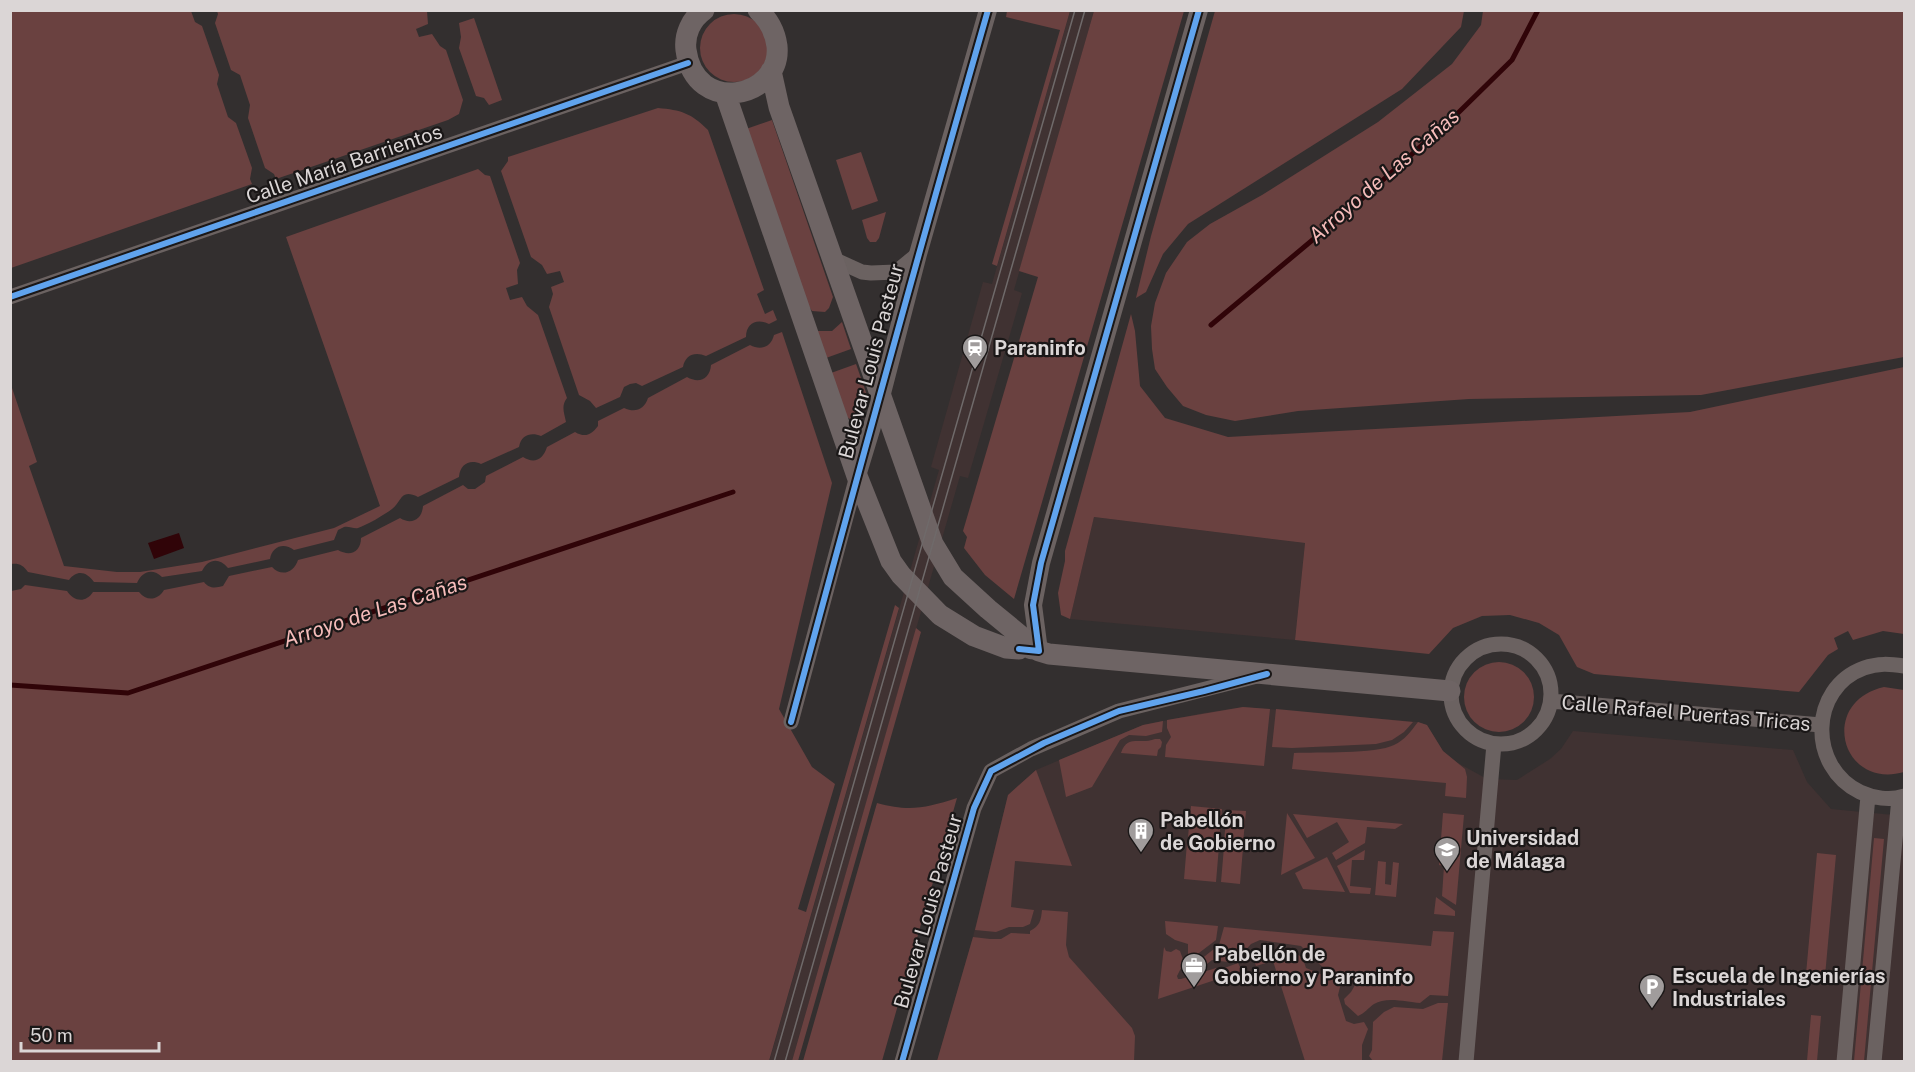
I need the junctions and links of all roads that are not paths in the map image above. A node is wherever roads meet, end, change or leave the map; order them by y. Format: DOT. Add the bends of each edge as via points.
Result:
graph roads {
  1 [pos="758,10"];
  2 [pos="988,10"];
  3 [pos="1198,10"];
  4 [pos="698,13"];
  5 [pos="688,63"];
  6 [pos="771,71"];
  7 [pos="725,93"];
  8 [pos="918,254"];
  9 [pos="831,258"];
  10 [pos="10,297"];
  11 [pos="881,397"];
  12 [pos="857,476"];
  13 [pos="1029,650"];
  14 [pos="1905,666"];
  15 [pos="1266,674"];
  16 [pos="1450,691"];
  17 [pos="1551,701"];
  18 [pos="791,722"];
  19 [pos="1821,725"];
  20 [pos="1494,744"];
  21 [pos="1868,796"];
  22 [pos="1902,797"];
  23 [pos="902,1062"];
  24 [pos="1466,1062"];
  25 [pos="1844,1062"];
  26 [pos="1875,1062"];
  1 -- 6 [label="main road" via="775,34 777,52"];
  2 -- 8 [label="street, Bulevar Louis Pasteur"];
  3 -- 13 [label="street" via="1041,563"];
  4 -- 5 [label="main road" via="685,42"];
  5 -- 7 [label="main road" via="694,76"];
  5 -- 10 [label="street, Calle María Barrientos"];
  6 -- 7 [label="main road" via="759,84 741,93"];
  6 -- 9 [label="main road" via="779,107"];
  7 -- 12 [label="main road"];
  8 -- 9 [label="street, Bulevar Louis Pasteur" via="896,272 862,272"];
  8 -- 11 [label="street, Bulevar Louis Pasteur"];
  9 -- 11 [label="main road"];
  11 -- 12 [label="street, Bulevar Louis Pasteur"];
  11 -- 13 [label="main road" via="933,544 953,577"];
  12 -- 13 [label="main road" via="891,561 940,615 974,636 1006,648"];
  12 -- 18 [label="street, Bulevar Louis Pasteur"];
  13 -- 15 [label="main road"];
  14 -- 19 [label="street" via="1884,663 1862,669 1843,681 1829,699"];
  15 -- 16 [label="main road"];
  15 -- 23 [label="street, Bulevar Louis Pasteur" via="1119,711 991,771 974,808"];
  16 -- 17 [label="street" via="1462,661 1489,644 1505,643 1528,651 1545,668 1551,683"];
  16 -- 20 [label="street" via="1452,710 1462,726 1476,738"];
  17 -- 19 [label="street, Calle Rafael Puertas Tricas"];
  17 -- 20 [label="street" via="1547,715 1525,738 1510,744"];
  19 -- 21 [label="street" via="1826,758 1837,775"];
  20 -- 24 [label="street"];
  21 -- 22 [label="street"];
  21 -- 25 [label="street"];
  22 -- 26 [label="street"];
}
